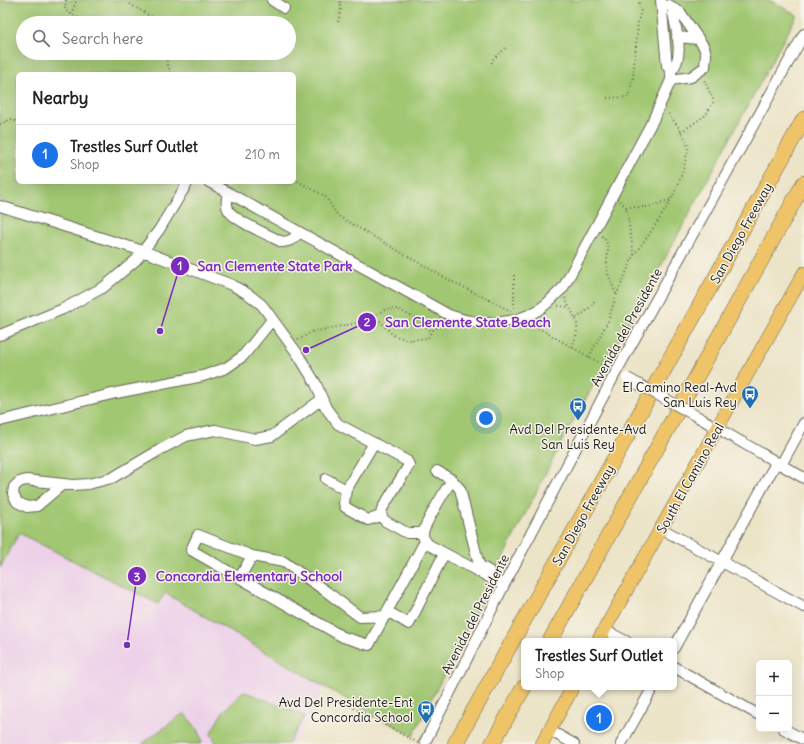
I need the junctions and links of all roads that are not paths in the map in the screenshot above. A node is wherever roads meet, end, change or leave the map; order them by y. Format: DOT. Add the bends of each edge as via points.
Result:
graph roads {
  1 [pos="272,0"];
  2 [pos="662,0"];
  3 [pos="284,8"];
  4 [pos="672,8"];
  5 [pos="804,34"];
  6 [pos="677,37"];
  7 [pos="698,39"];
  8 [pos="671,76"];
  9 [pos="804,119"];
  10 [pos="804,183"];
  11 [pos="187,184"];
  12 [pos="213,184"];
  13 [pos="228,192"];
  14 [pos="0,207"];
  15 [pos="299,232"];
  16 [pos="143,251"];
  17 [pos="804,273"];
  18 [pos="272,320"];
  19 [pos="0,334"];
  20 [pos="611,369"];
  21 [pos="322,399"];
  22 [pos="0,421"];
  23 [pos="804,423"];
  24 [pos="717,428"];
  25 [pos="374,443"];
  26 [pos="779,464"];
  27 [pos="437,471"];
  28 [pos="804,478"];
  29 [pos="326,479"];
  30 [pos="452,480"];
  31 [pos="62,484"];
  32 [pos="346,490"];
  33 [pos="381,516"];
  34 [pos="662,529"];
  35 [pos="424,537"];
  36 [pos="444,554"];
  37 [pos="252,556"];
  38 [pos="722,562"];
  39 [pos="240,577"];
  40 [pos="506,582"];
  41 [pos="804,607"];
  42 [pos="385,614"];
  43 [pos="601,635"];
  44 [pos="552,638"];
  45 [pos="614,638"];
  46 [pos="677,643"];
  47 [pos="677,670"];
  48 [pos="522,690"];
  49 [pos="571,690"];
  50 [pos="651,690"];
  51 [pos="756,713"];
  52 [pos="549,730"];
  53 [pos="789,732"];
  54 [pos="804,740"];
  55 [pos="424,744"];
  56 [pos="455,744"];
  57 [pos="492,744"];
  58 [pos="542,744"];
  59 [pos="574,744"];
  60 [pos="621,744"];
  1 -- 3 [label="street"];
  2 -- 4 [label="street"];
  2 -- 8 [label="street" via="667,66"];
  4 -- 6 [label="street"];
  4 -- 7 [label="street" via="680,12"];
  5 -- 20 [label="street, Avenida del Presidente"];
  6 -- 7 [label="street"];
  6 -- 8 [label="street" via="679,47 676,66"];
  7 -- 8 [label="street" via="706,54 705,67 691,78"];
  8 -- 15 [label="street" via="661,103 561,289 544,306 521,318 481,323 449,315"];
  9 -- 56 [label="highway, San Diego Freeway"];
  10 -- 44 [label="highway"];
  11 -- 16 [label="street"];
  12 -- 13 [label="street"];
  13 -- 15 [label="street"];
  13 -- 15 [label="street" via="226,204 235,218 282,242 294,239"];
  14 -- 16 [label="street"];
  16 -- 18 [label="street" via="232,285 262,305"];
  16 -- 19 [label="street" via="104,287 63,309"];
  17 -- 24 [label="main road, South El Camino Real"];
  18 -- 21 [label="street" via="316,384"];
  18 -- 22 [label="street" via="242,356 226,368 203,376 116,393"];
  20 -- 24 [label="street, bridge"];
  20 -- 40 [label="street, Avenida del Presidente"];
  21 -- 25 [label="street" via="338,424"];
  21 -- 31 [label="street" via="272,436 255,439 215,430 186,436 112,478 88,484"];
  23 -- 26 [label="street"];
  24 -- 26 [label="street"];
  24 -- 34 [label="main road, South El Camino Real"];
  25 -- 32 [label="street"];
  25 -- 33 [label="street" via="407,461 409,465 382,509"];
  26 -- 28 [label="street"];
  26 -- 38 [label="street"];
  27 -- 30 [label="street"];
  29 -- 32 [label="street"];
  30 -- 35 [label="street" via="426,524"];
  30 -- 40 [label="street" via="462,495 479,565"];
  32 -- 33 [label="street" via="345,507 368,520"];
  33 -- 35 [label="street" via="407,533"];
  34 -- 38 [label="street"];
  34 -- 43 [label="main road, South El Camino Real"];
  35 -- 36 [label="street" via="429,545"];
  35 -- 42 [label="street"];
  36 -- 40 [label="street"];
  36 -- 42 [label="street" via="409,624"];
  37 -- 39 [label="street"];
  37 -- 39 [label="street" via="198,535 191,550"];
  37 -- 42 [label="street" via="284,562 360,617"];
  38 -- 41 [label="street"];
  38 -- 46 [label="street"];
  39 -- 42 [label="street" via="343,637 369,645"];
  40 -- 55 [label="street, Avenida del Presidente"];
  43 -- 45 [label="street"];
  47 -- 51 [label="street"];
  48 -- 57 [label="highway"];
  49 -- 52 [label="main road"];
  50 -- 60 [label="street"];
  52 -- 58 [label="main road"];
  52 -- 59 [label="street"];
  53 -- 54 [label="street"];
}
